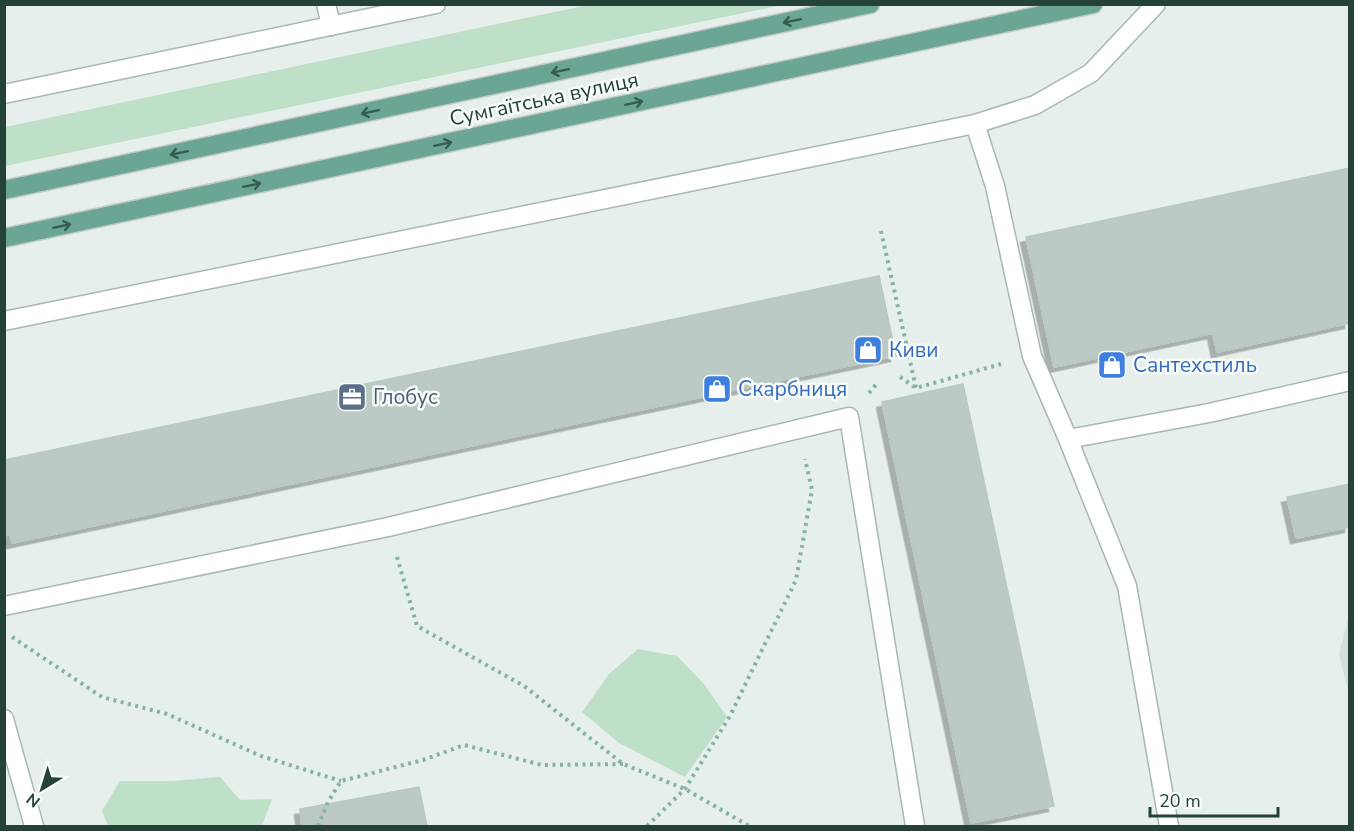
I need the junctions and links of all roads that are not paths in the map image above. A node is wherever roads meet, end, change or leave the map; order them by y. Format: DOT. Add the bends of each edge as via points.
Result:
graph roads {
  1 [pos="326,4"];
  2 [pos="436,4"];
  3 [pos="870,4"];
  4 [pos="1093,4"];
  5 [pos="1156,4"];
  6 [pos="331,26"];
  7 [pos="4,94"];
  8 [pos="975,124"];
  9 [pos="4,190"];
  10 [pos="4,238"];
  11 [pos="4,321"];
  12 [pos="1350,381"];
  13 [pos="1068,439"];
  14 [pos="4,606"];
  15 [pos="4,719"];
  16 [pos="34,826"];
  17 [pos="915,826"];
  18 [pos="1169,826"];
  1 -- 6 [label="lane"];
  2 -- 6 [label="lane"];
  3 -- 9 [label="main road, Сумгаїтська вулиця, one-way"];
  10 -- 4 [label="main road, Сумгаїтська вулиця, one-way"];
  5 -- 8 [label="lane" via="1091,73 1035,105"];
  6 -- 7 [label="lane"];
  8 -- 11 [label="lane"];
  8 -- 13 [label="lane" via="995,186 1032,356"];
  12 -- 13 [label="lane"];
  13 -- 18 [label="lane" via="1127,586"];
  14 -- 17 [label="lane" via="388,527 849,417"];
  15 -- 16 [label="lane"];
}
